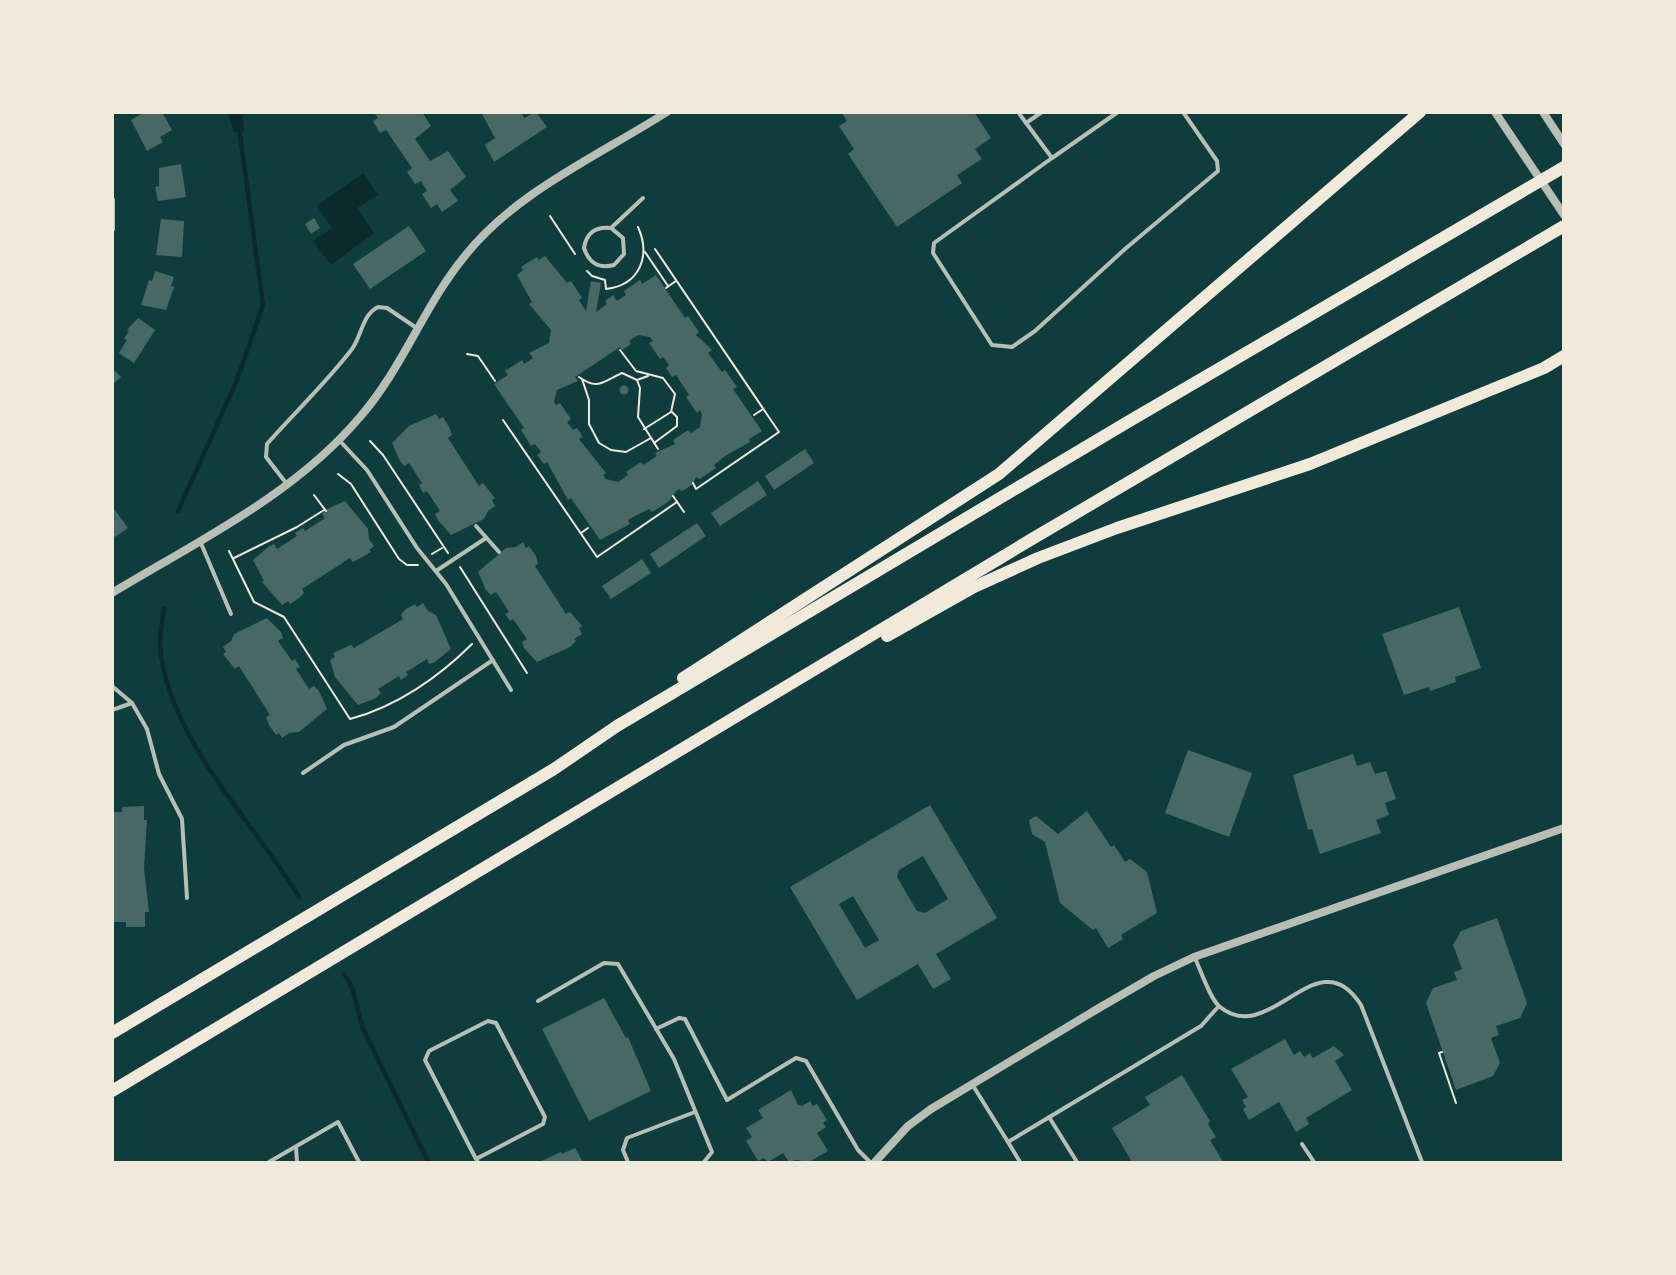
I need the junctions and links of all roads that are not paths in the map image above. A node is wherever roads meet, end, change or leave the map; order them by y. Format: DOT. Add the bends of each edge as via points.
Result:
graph roads {
  1 [pos="667,112"];
  2 [pos="1018,112"];
  3 [pos="1042,112"];
  4 [pos="1118,112"];
  5 [pos="1183,112"];
  6 [pos="1420,112"];
  7 [pos="1495,112"];
  8 [pos="1543,112"];
  9 [pos="1026,123"];
  10 [pos="1563,144"];
  11 [pos="1052,158"];
  12 [pos="1563,167"];
  13 [pos="643,198"];
  14 [pos="112,200"];
  15 [pos="1563,215"];
  16 [pos="1563,226"];
  17 [pos="611,228"];
  18 [pos="112,229"];
  19 [pos="419,330"];
  20 [pos="1563,356"];
  21 [pos="1563,364"];
  22 [pos="1544,368"];
  23 [pos="338,439"];
  24 [pos="287,485"];
  25 [pos="476,526"];
  26 [pos="486,538"];
  27 [pos="200,541"];
  28 [pos="499,552"];
  29 [pos="436,571"];
  30 [pos="112,593"];
  31 [pos="231,614"];
  32 [pos="493,660"];
  33 [pos="112,686"];
  34 [pos="511,690"];
  35 [pos="774,695"];
  36 [pos="132,703"];
  37 [pos="112,710"];
  38 [pos="617,726"];
  39 [pos="303,773"];
  40 [pos="1563,828"];
  41 [pos="187,898"];
  42 [pos="1194,957"];
  43 [pos="538,1001"];
  44 [pos="1218,1006"];
  45 [pos="656,1029"];
  46 [pos="112,1033"];
  47 [pos="972,1084"];
  48 [pos="112,1091"];
  49 [pos="695,1112"];
  50 [pos="1049,1117"];
  51 [pos="1008,1142"];
  52 [pos="1302,1144"];
  53 [pos="296,1147"];
  54 [pos="477,1160"];
  55 [pos="269,1162"];
  56 [pos="297,1162"];
  57 [pos="359,1162"];
  58 [pos="628,1162"];
  59 [pos="704,1162"];
  60 [pos="870,1162"];
  61 [pos="874,1162"];
  62 [pos="1020,1162"];
  63 [pos="1077,1162"];
  64 [pos="1314,1162"];
  65 [pos="1422,1162"];
  1 -- 19 [label="street" via="549,184 495,223 464,256"];
  2 -- 9 [label="lane"];
  3 -- 9 [label="lane"];
  4 -- 11 [label="lane"];
  5 -- 11 [label="lane" via="1217,160 1218,171 1035,331 1012,346 992,345 933,253 934,243"];
  6 -- 38 [label="highway" via="999,474 673,684"];
  7 -- 15 [label="street"];
  8 -- 10 [label="street"];
  9 -- 11 [label="lane"];
  12 -- 38 [label="highway"];
  13 -- 17 [label="lane"];
  14 -- 18 [label="street"];
  16 -- 35 [label="highway"];
  17 -- 17 [label="lane" via="596,229 585,240 587,256 598,266 614,265 624,254 623,238"];
  19 -- 23 [label="street" via="361,417"];
  19 -- 24 [label="lane" via="387,308 378,307 367,316 357,341 338,368 267,444 266,457"];
  20 -- 22 [label="highway"];
  21 -- 22 [label="highway"];
  22 -- 35 [label="highway" via="1310,464 1038,558 974,587"];
  23 -- 24 [label="street"];
  23 -- 29 [label="lane" via="367,470"];
  24 -- 27 [label="street"];
  25 -- 26 [label="lane"];
  26 -- 28 [label="lane"];
  26 -- 29 [label="lane"];
  27 -- 30 [label="street"];
  27 -- 31 [label="lane"];
  29 -- 32 [label="lane"];
  32 -- 34 [label="lane"];
  32 -- 39 [label="lane" via="394,727 344,745"];
  33 -- 36 [label="lane"];
  35 -- 48 [label="highway"];
  36 -- 37 [label="lane"];
  36 -- 41 [label="lane" via="147,729 159,774 182,819"];
  38 -- 46 [label="highway" via="544,776"];
  40 -- 42 [label="street"];
  42 -- 44 [label="lane"];
  42 -- 47 [label="street"];
  43 -- 45 [label="lane" via="604,963 618,964"];
  44 -- 50 [label="lane" via="1201,1026"];
  44 -- 65 [label="lane" via="1234,1015 1259,1016 1315,983 1335,981 1351,989 1361,1005"];
  45 -- 49 [label="lane" via="674,1059"];
  45 -- 60 [label="lane" via="685,1019 727,1100 796,1058 806,1061 858,1150"];
  47 -- 51 [label="lane"];
  47 -- 61 [label="street" via="908,1126"];
  49 -- 58 [label="lane" via="627,1138 623,1150"];
  49 -- 59 [label="lane" via="711,1152"];
  50 -- 51 [label="lane"];
  50 -- 63 [label="lane"];
  51 -- 62 [label="lane"];
  52 -- 64 [label="lane"];
  53 -- 55 [label="lane"];
  53 -- 56 [label="lane"];
  53 -- 57 [label="lane" via="338,1122"];
  54 -- 54 [label="lane" via="543,1124 545,1117 496,1023 488,1021 429,1051 425,1060"];
}
